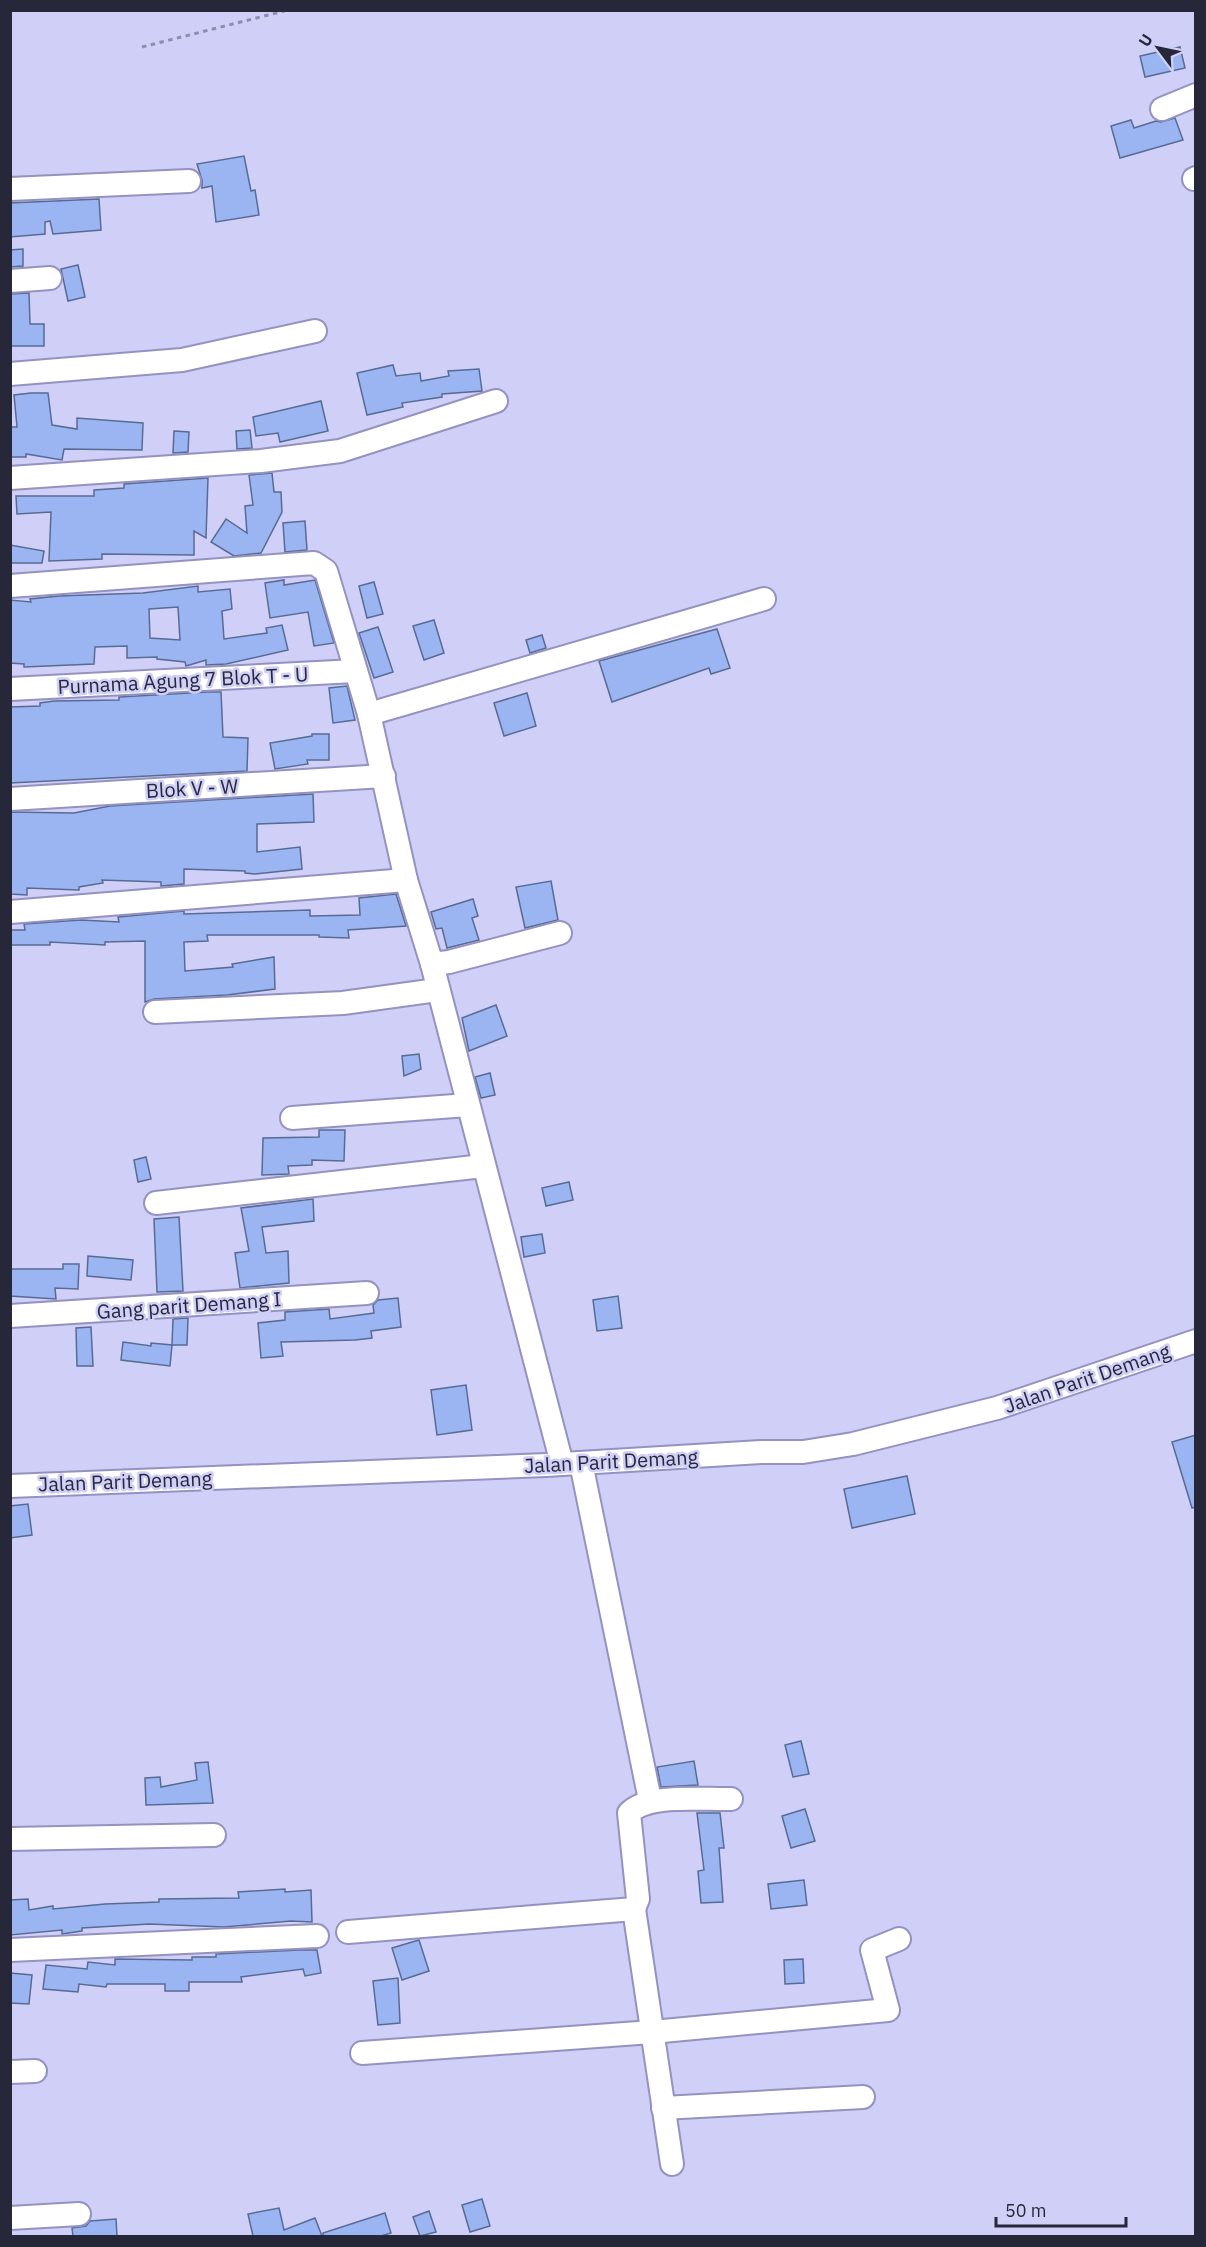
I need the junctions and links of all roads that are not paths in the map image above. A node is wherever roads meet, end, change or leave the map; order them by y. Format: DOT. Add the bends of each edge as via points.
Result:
graph roads {
  1 [pos="1196,95"];
  2 [pos="1162,109"];
  3 [pos="189,181"];
  4 [pos="10,189"];
  5 [pos="50,278"];
  6 [pos="10,281"];
  7 [pos="315,331"];
  8 [pos="10,374"];
  9 [pos="496,401"];
  10 [pos="10,478"];
  11 [pos="10,586"];
  12 [pos="764,599"];
  13 [pos="355,671"];
  14 [pos="10,689"];
  15 [pos="369,714"];
  16 [pos="379,777"];
  17 [pos="10,799"];
  18 [pos="406,880"];
  19 [pos="10,912"];
  20 [pos="560,933"];
  21 [pos="432,964"];
  22 [pos="437,990"];
  23 [pos="154,1012"];
  24 [pos="468,1106"];
  25 [pos="292,1118"];
  26 [pos="483,1166"];
  27 [pos="156,1203"];
  28 [pos="368,1293"];
  29 [pos="10,1316"];
  30 [pos="1196,1341"];
  31 [pos="572,1463"];
  32 [pos="10,1486"];
  33 [pos="731,1799"];
  34 [pos="650,1800"];
  35 [pos="214,1835"];
  36 [pos="10,1839"];
  37 [pos="634,1909"];
  38 [pos="348,1932"];
  39 [pos="317,1936"];
  40 [pos="899,1939"];
  41 [pos="10,1950"];
  42 [pos="652,2032"];
  43 [pos="362,2053"];
  44 [pos="35,2070"];
  45 [pos="10,2072"];
  46 [pos="863,2097"];
  47 [pos="663,2108"];
  48 [pos="672,2164"];
  49 [pos="79,2214"];
  50 [pos="10,2218"];
  1 -- 2 [label="street"];
  3 -- 4 [label="street"];
  5 -- 6 [label="street"];
  7 -- 8 [label="street" via="182,360"];
  9 -- 10 [label="street" via="340,451"];
  11 -- 13 [label="street" via="314,563 326,571"];
  12 -- 15 [label="street"];
  13 -- 14 [label="street, Purnama Agung 7 Blok T - U"];
  13 -- 15 [label="street"];
  15 -- 16 [label="street"];
  16 -- 17 [label="street, Blok V - W"];
  16 -- 18 [label="street"];
  18 -- 19 [label="street"];
  18 -- 21 [label="street"];
  20 -- 21 [label="street"];
  21 -- 22 [label="street"];
  22 -- 23 [label="street" via="343,1003"];
  22 -- 24 [label="street"];
  24 -- 25 [label="street"];
  24 -- 26 [label="street"];
  26 -- 27 [label="street"];
  26 -- 31 [label="street"];
  28 -- 29 [label="street, Gang parit Demang I"];
  30 -- 31 [label="street, Jalan Parit Demang" via="997,1408 853,1444 803,1452"];
  31 -- 32 [label="street, Jalan Parit Demang"];
  31 -- 34 [label="street"];
  33 -- 34 [label="street"];
  34 -- 37 [label="street" via="629,1813 638,1899"];
  35 -- 36 [label="street"];
  37 -- 38 [label="street"];
  37 -- 42 [label="street"];
  39 -- 41 [label="street"];
  40 -- 42 [label="street" via="872,1950 888,2010"];
  42 -- 43 [label="street"];
  42 -- 47 [label="street"];
  44 -- 45 [label="street"];
  46 -- 47 [label="street"];
  47 -- 48 [label="street"];
  49 -- 50 [label="street"];
}
